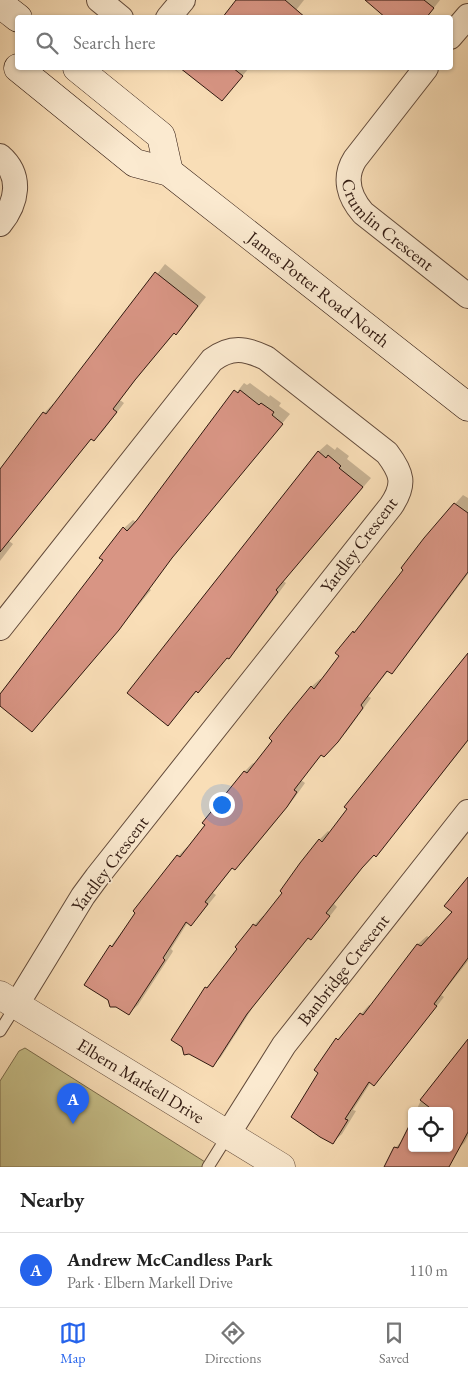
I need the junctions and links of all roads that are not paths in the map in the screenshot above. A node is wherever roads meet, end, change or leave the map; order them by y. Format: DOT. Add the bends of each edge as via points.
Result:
graph roads {
  1 [pos="99,0"];
  2 [pos="183,0"];
  3 [pos="0,4"];
  4 [pos="117,15"];
  5 [pos="170,15"];
  6 [pos="15,16"];
  7 [pos="468,16"];
  8 [pos="453,34"];
  9 [pos="0,53"];
  10 [pos="15,65"];
  11 [pos="22,70"];
  12 [pos="79,70"];
  13 [pos="424,70"];
  14 [pos="0,156"];
  15 [pos="170,172"];
  16 [pos="0,224"];
  17 [pos="468,296"];
  18 [pos="468,407"];
  19 [pos="0,628"];
  20 [pos="468,812"];
  21 [pos="9,999"];
  22 [pos="0,1031"];
  23 [pos="228,1134"];
  24 [pos="208,1167"];
  25 [pos="281,1167"];
  1 -- 4 [label="street"];
  2 -- 5 [label="street"];
  3 -- 6 [label="main road"];
  7 -- 8 [label="street"];
  9 -- 10 [label="main road"];
  11 -- 15 [label="main road" via="135,163"];
  12 -- 15 [label="main road" via="161,136"];
  13 -- 17 [label="street, Crumlin Crescent" via="350,166 348,184 355,203 363,213"];
  14 -- 16 [label="street" via="13,172 16,186 9,212"];
  15 -- 18 [label="main road, James Potter Road North"];
  19 -- 21 [label="street, Yardley Crescent" via="212,360 221,353 236,348 266,358 387,453 399,469 400,487 391,506 88,890"];
  20 -- 23 [label="street, Banbridge Crescent" via="284,1045"];
  21 -- 22 [label="lane"];
  21 -- 23 [label="main road, Elbern Markell Drive"];
  23 -- 24 [label="lane"];
  23 -- 25 [label="main road, Elbern Markell Drive"];
}
